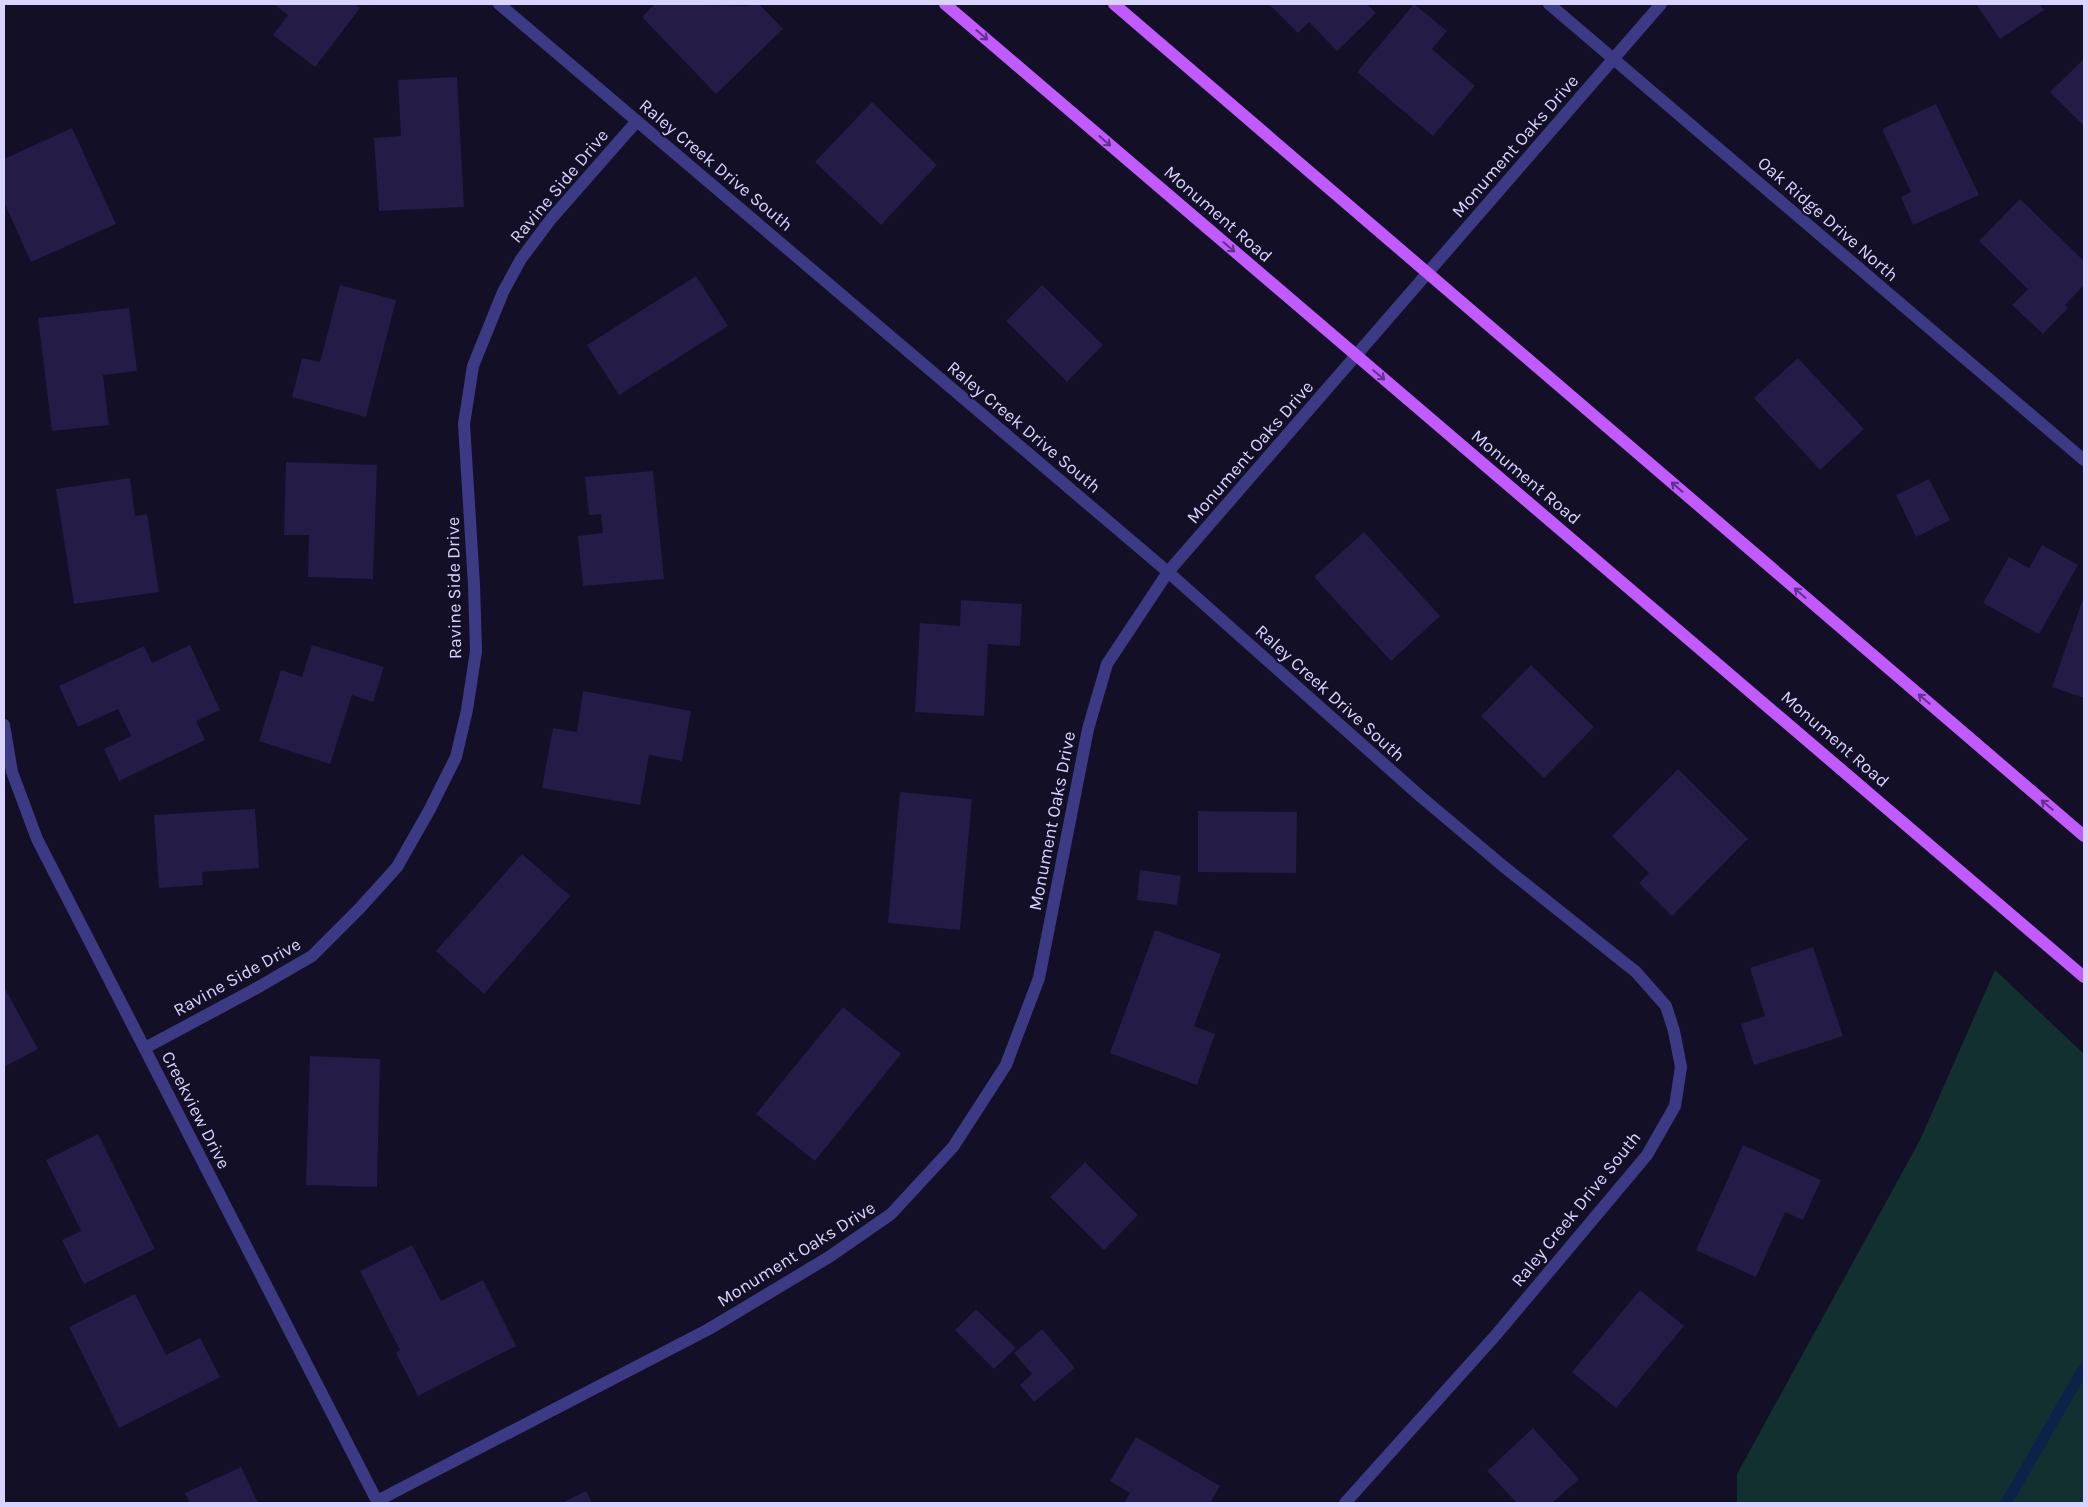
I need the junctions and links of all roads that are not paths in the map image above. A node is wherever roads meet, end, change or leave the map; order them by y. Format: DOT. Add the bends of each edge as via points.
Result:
graph roads {
  1 [pos="499,4"];
  2 [pos="945,4"];
  3 [pos="1114,4"];
  4 [pos="1549,4"];
  5 [pos="1661,4"];
  6 [pos="1614,58"];
  7 [pos="637,121"];
  8 [pos="1429,273"];
  9 [pos="1357,356"];
  10 [pos="2084,460"];
  11 [pos="1168,572"];
  12 [pos="4,725"];
  13 [pos="2084,836"];
  14 [pos="2084,978"];
  15 [pos="145,1048"];
  16 [pos="377,1502"];
  17 [pos="1345,1503"];
  1 -- 7 [label="street, Raley Creek Drive South"];
  2 -- 9 [label="main road, Monument Road, one-way"];
  3 -- 8 [label="main road"];
  4 -- 6 [label="street, Oak Ridge Drive North"];
  5 -- 6 [label="street, Monument Oaks Drive"];
  6 -- 8 [label="street, Monument Oaks Drive"];
  6 -- 10 [label="street, Oak Ridge Drive North"];
  7 -- 11 [label="street, Raley Creek Drive South"];
  7 -- 15 [label="street, Ravine Side Drive" via="521,259 503,292 473,366 464,424 476,651 456,756 430,809 396,867 312,956"];
  8 -- 9 [label="street, Monument Oaks Drive"];
  13 -- 8 [label="main road, one-way"];
  9 -- 11 [label="street, Monument Oaks Drive"];
  9 -- 14 [label="main road, Monument Road, one-way"];
  11 -- 16 [label="street, Monument Oaks Drive" via="1108,664 1088,729 1039,978 1006,1065 953,1147 892,1214 829,1257 709,1329"];
  11 -- 17 [label="street, Raley Creek Drive South" via="1420,796 1636,972 1666,1006 1681,1067 1675,1106 1647,1156 1495,1336"];
  12 -- 15 [label="street, Creekview Drive" via="12,772 36,839"];
  15 -- 16 [label="street, Creekview Drive"];
}
